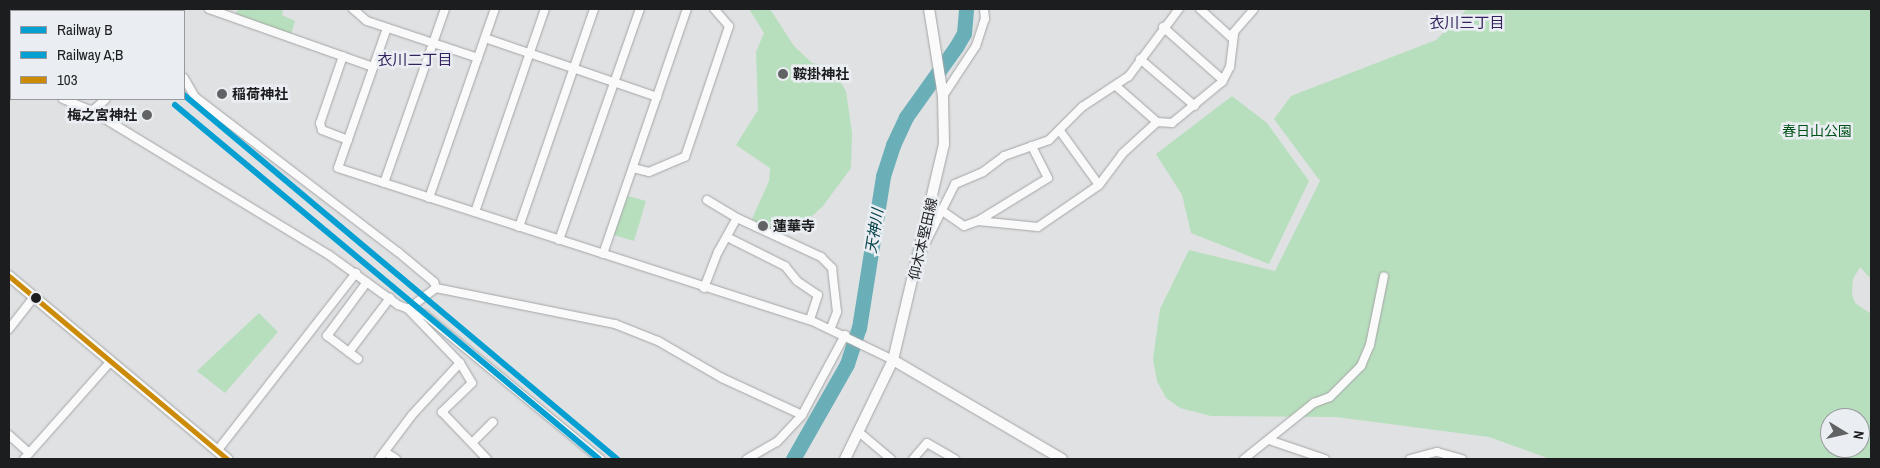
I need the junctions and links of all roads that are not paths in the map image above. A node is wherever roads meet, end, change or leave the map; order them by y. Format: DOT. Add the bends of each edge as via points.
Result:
graph roads {
  1 [pos="209,9"];
  2 [pos="353,9"];
  3 [pos="445,9"];
  4 [pos="495,9"];
  5 [pos="545,9"];
  6 [pos="594,9"];
  7 [pos="640,9"];
  8 [pos="688,9"];
  9 [pos="714,9"];
  10 [pos="928,9"];
  11 [pos="984,9"];
  12 [pos="1179,9"];
  13 [pos="1200,9"];
  14 [pos="1254,9"];
  15 [pos="233,13"];
  16 [pos="1162,27"];
  17 [pos="387,28"];
  18 [pos="1231,37"];
  19 [pos="485,38"];
  20 [pos="433,43"];
  21 [pos="530,53"];
  22 [pos="343,56"];
  23 [pos="478,58"];
  24 [pos="1140,59"];
  25 [pos="373,67"];
  26 [pos="574,68"];
  27 [pos="185,80"];
  28 [pos="1224,80"];
  29 [pos="614,82"];
  30 [pos="1116,86"];
  31 [pos="943,96"];
  32 [pos="657,97"];
  33 [pos="65,100"];
  34 [pos="105,100"];
  35 [pos="1195,106"];
  36 [pos="92,111"];
  37 [pos="1157,122"];
  38 [pos="1060,131"];
  39 [pos="348,140"];
  40 [pos="1032,146"];
  41 [pos="632,168"];
  42 [pos="384,183"];
  43 [pos="1098,185"];
  44 [pos="429,198"];
  45 [pos="707,200"];
  46 [pos="941,210"];
  47 [pos="475,212"];
  48 [pos="737,218"];
  49 [pos="978,221"];
  50 [pos="519,226"];
  51 [pos="727,237"];
  52 [pos="559,240"];
  53 [pos="920,252"];
  54 [pos="603,254"];
  55 [pos="356,273"];
  56 [pos="1384,276"];
  57 [pos="10,278"];
  58 [pos="367,282"];
  59 [pos="436,288"];
  60 [pos="704,288"];
  61 [pos="34,297"];
  62 [pos="390,298"];
  63 [pos="408,309"];
  64 [pos="810,320"];
  65 [pos="831,328"];
  66 [pos="9,329"];
  67 [pos="845,335"];
  68 [pos="349,352"];
  69 [pos="358,359"];
  70 [pos="111,360"];
  71 [pos="892,360"];
  72 [pos="460,363"];
  73 [pos="802,415"];
  74 [pos="493,422"];
  75 [pos="860,433"];
  76 [pos="9,435"];
  77 [pos="1269,440"];
  78 [pos="473,442"];
  79 [pos="217,451"];
  80 [pos="385,452"];
  81 [pos="26,456"];
  82 [pos="1049,456"];
  83 [pos="227,459"];
  84 [pos="379,459"];
  85 [pos="396,459"];
  86 [pos="487,459"];
  87 [pos="600,459"];
  88 [pos="747,459"];
  89 [pos="845,459"];
  90 [pos="891,459"];
  91 [pos="913,459"];
  92 [pos="955,459"];
  93 [pos="1062,459"];
  94 [pos="1244,459"];
  95 [pos="1325,459"];
  96 [pos="1410,459"];
  97 [pos="1462,459"];
  1 -- 15 [label="street"];
  2 -- 17 [label="street" via="367,22"];
  3 -- 20 [label="street"];
  4 -- 19 [label="street"];
  5 -- 21 [label="street"];
  6 -- 26 [label="street"];
  7 -- 29 [label="street"];
  8 -- 32 [label="street"];
  9 -- 41 [label="street" via="729,26 685,157 649,172"];
  10 -- 31 [label="main road, 仰木本堅田線"];
  11 -- 31 [label="street" via="985,19 976,46"];
  12 -- 16 [label="street"];
  13 -- 18 [label="street"];
  14 -- 18 [label="street"];
  15 -- 22 [label="street"];
  16 -- 24 [label="street"];
  16 -- 28 [label="street"];
  17 -- 20 [label="street"];
  17 -- 25 [label="street"];
  18 -- 28 [label="street" via="1230,67"];
  19 -- 21 [label="street"];
  19 -- 23 [label="street"];
  20 -- 23 [label="street"];
  20 -- 42 [label="street"];
  21 -- 26 [label="street"];
  21 -- 47 [label="street"];
  22 -- 25 [label="street"];
  22 -- 39 [label="street" via="320,123 322,130"];
  23 -- 44 [label="street"];
  24 -- 30 [label="street"];
  24 -- 35 [label="street"];
  25 -- 39 [label="street"];
  26 -- 29 [label="street"];
  26 -- 50 [label="street"];
  27 -- 59 [label="street" via="195,96 398,252 434,282"];
  28 -- 35 [label="street"];
  29 -- 32 [label="street"];
  29 -- 52 [label="street"];
  30 -- 37 [label="street"];
  30 -- 38 [label="street" via="1082,107"];
  31 -- 53 [label="main road, 仰木本堅田線" via="944,144"];
  32 -- 41 [label="street"];
  33 -- 36 [label="street"];
  34 -- 36 [label="street"];
  35 -- 37 [label="street" via="1172,123"];
  36 -- 55 [label="street"];
  37 -- 43 [label="street" via="1122,154"];
  38 -- 40 [label="street"];
  38 -- 43 [label="street"];
  39 -- 42 [label="street" via="338,168"];
  40 -- 46 [label="street" via="1004,156 983,172 955,184"];
  40 -- 49 [label="street" via="1048,178"];
  41 -- 54 [label="street"];
  42 -- 44 [label="street"];
  43 -- 49 [label="street" via="1038,227"];
  44 -- 47 [label="street"];
  45 -- 48 [label="street"];
  46 -- 49 [label="street" via="964,226"];
  46 -- 53 [label="street"];
  47 -- 50 [label="street"];
  48 -- 51 [label="street"];
  48 -- 65 [label="street" via="821,257 832,268 837,312"];
  50 -- 52 [label="street"];
  51 -- 60 [label="street"];
  51 -- 64 [label="street" via="785,266 797,281 818,295"];
  52 -- 54 [label="street"];
  53 -- 71 [label="main road, 仰木本堅田線"];
  54 -- 60 [label="street"];
  55 -- 58 [label="street"];
  55 -- 79 [label="street"];
  56 -- 77 [label="street" via="1370,345 1361,366 1330,397 1314,403"];
  57 -- 61 [label="main road"];
  58 -- 62 [label="street"];
  58 -- 68 [label="street" via="327,336"];
  59 -- 63 [label="street"];
  59 -- 73 [label="street" via="513,306 580,315 622,327 658,341 722,378"];
  60 -- 64 [label="street"];
  61 -- 66 [label="street"];
  61 -- 70 [label="main road"];
  62 -- 63 [label="street"];
  62 -- 68 [label="street"];
  63 -- 72 [label="street"];
  63 -- 87 [label="street" via="425,315 447,330"];
  64 -- 65 [label="street"];
  65 -- 67 [label="street"];
  67 -- 71 [label="street"];
  67 -- 73 [label="street"];
  68 -- 69 [label="street"];
  70 -- 79 [label="main road"];
  70 -- 81 [label="street"];
  71 -- 75 [label="main road, 仰木本堅田線"];
  71 -- 82 [label="main road"];
  72 -- 78 [label="street" via="472,383 442,412"];
  72 -- 80 [label="street"];
  73 -- 88 [label="street" via="777,442"];
  74 -- 78 [label="street"];
  75 -- 89 [label="main road, 仰木本堅田線"];
  75 -- 90 [label="street"];
  76 -- 81 [label="street"];
  77 -- 94 [label="street"];
  77 -- 95 [label="street"];
  78 -- 86 [label="street"];
  79 -- 83 [label="main road"];
  80 -- 84 [label="street"];
  80 -- 85 [label="street"];
  82 -- 93 [label="main road"];
  91 -- 92 [label="street" via="927,443"];
  96 -- 97 [label="street" via="1437,452"];
}
